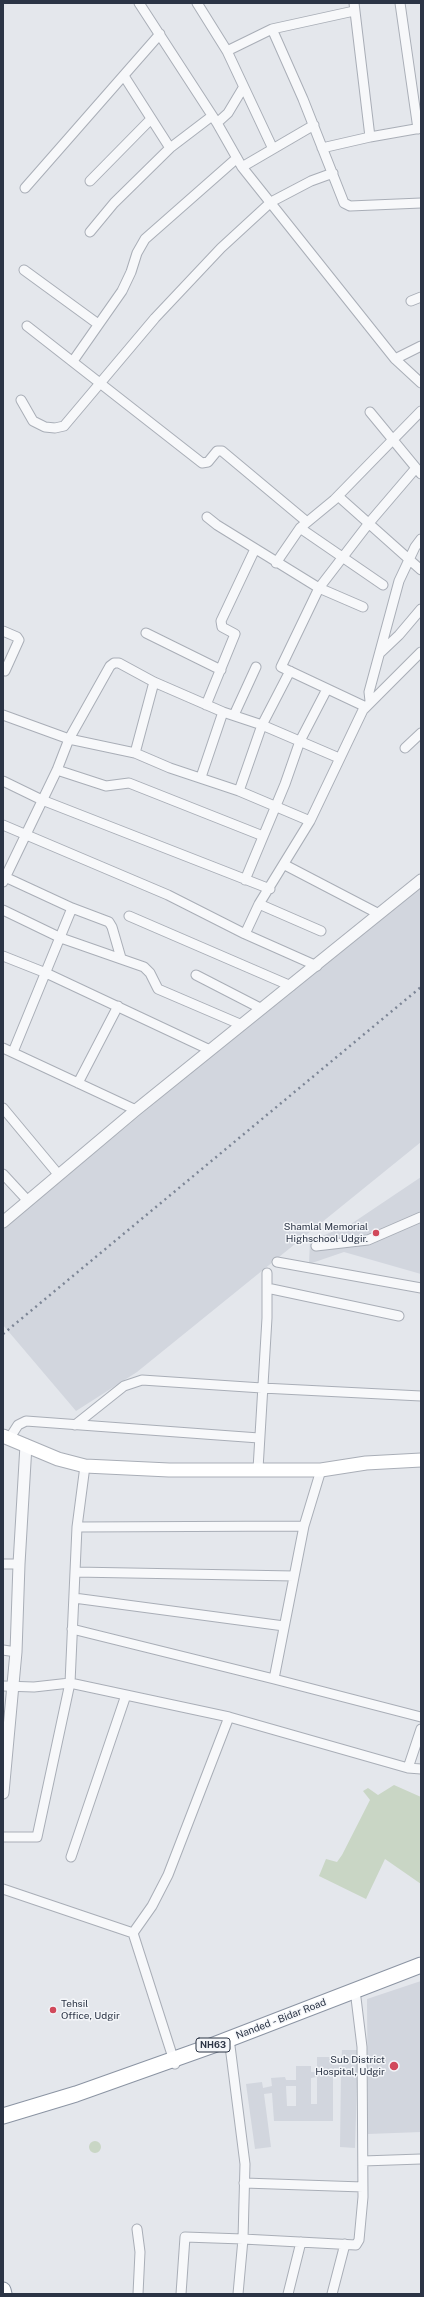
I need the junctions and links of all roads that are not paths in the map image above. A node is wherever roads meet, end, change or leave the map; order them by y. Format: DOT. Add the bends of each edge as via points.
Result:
graph roads {
  1 [pos="139,3"];
  2 [pos="197,3"];
  3 [pos="400,3"];
  4 [pos="354,7"];
  5 [pos="272,29"];
  6 [pos="160,34"];
  7 [pos="227,51"];
  8 [pos="124,76"];
  9 [pos="243,88"];
  10 [pos="151,119"];
  11 [pos="215,120"];
  12 [pos="314,125"];
  13 [pos="419,128"];
  14 [pos="370,137"];
  15 [pos="170,148"];
  16 [pos="322,148"];
  17 [pos="273,149"];
  18 [pos="237,158"];
  19 [pos="242,167"];
  20 [pos="333,173"];
  21 [pos="90,181"];
  22 [pos="25,188"];
  23 [pos="271,202"];
  24 [pos="421,203"];
  25 [pos="90,232"];
  26 [pos="24,270"];
  27 [pos="421,297"];
  28 [pos="411,301"];
  29 [pos="98,324"];
  30 [pos="27,326"];
  31 [pos="421,346"];
  32 [pos="395,359"];
  33 [pos="73,361"];
  34 [pos="100,382"];
  35 [pos="421,383"];
  36 [pos="21,400"];
  37 [pos="421,411"];
  38 [pos="370,412"];
  39 [pos="394,441"];
  40 [pos="418,471"];
  41 [pos="338,496"];
  42 [pos="207,517"];
  43 [pos="369,523"];
  44 [pos="303,525"];
  45 [pos="421,539"];
  46 [pos="255,549"];
  47 [pos="343,557"];
  48 [pos="410,558"];
  49 [pos="276,563"];
  50 [pos="421,570"];
  51 [pos="383,585"];
  52 [pos="319,588"];
  53 [pos="362,607"];
  54 [pos="421,609"];
  55 [pos="3,631"];
  56 [pos="146,633"];
  57 [pos="421,652"];
  58 [pos="379,653"];
  59 [pos="256,667"];
  60 [pos="221,670"];
  61 [pos="290,671"];
  62 [pos="4,672"];
  63 [pos="154,682"];
  64 [pos="327,689"];
  65 [pos="368,704"];
  66 [pos="206,705"];
  67 [pos="223,712"];
  68 [pos="3,715"];
  69 [pos="234,715"];
  70 [pos="262,725"];
  71 [pos="421,733"];
  72 [pos="69,739"];
  73 [pos="300,741"];
  74 [pos="405,748"];
  75 [pos="134,753"];
  76 [pos="339,758"];
  77 [pos="58,770"];
  78 [pos="201,777"];
  79 [pos="3,781"];
  80 [pos="239,791"];
  81 [pos="42,800"];
  82 [pos="276,806"];
  83 [pos="310,821"];
  84 [pos="3,825"];
  85 [pos="25,834"];
  86 [pos="263,836"];
  87 [pos="285,865"];
  88 [pos="4,880"];
  89 [pos="245,880"];
  90 [pos="421,880"];
  91 [pos="270,889"];
  92 [pos="259,904"];
  93 [pos="72,908"];
  94 [pos="3,910"];
  95 [pos="379,914"];
  96 [pos="129,916"];
  97 [pos="321,931"];
  98 [pos="245,934"];
  99 [pos="61,938"];
  100 [pos="121,958"];
  101 [pos="4,960"];
  102 [pos="316,966"];
  103 [pos="46,973"];
  104 [pos="196,975"];
  105 [pos="291,986"];
  106 [pos="118,1006"];
  107 [pos="262,1009"];
  108 [pos="242,1025"];
  109 [pos="3,1048"];
  110 [pos="210,1050"];
  111 [pos="13,1052"];
  112 [pos="78,1083"];
  113 [pos="3,1108"];
  114 [pos="136,1110"];
  115 [pos="3,1174"];
  116 [pos="58,1174"];
  117 [pos="28,1201"];
  118 [pos="421,1218"];
  119 [pos="3,1222"];
  120 [pos="316,1246"];
  121 [pos="277,1262"];
  122 [pos="267,1273"];
  123 [pos="267,1288"];
  124 [pos="421,1288"];
  125 [pos="399,1316"];
  126 [pos="262,1388"];
  127 [pos="421,1396"];
  128 [pos="75,1425"];
  129 [pos="6,1437"];
  130 [pos="259,1438"];
  131 [pos="26,1445"];
  132 [pos="421,1460"];
  133 [pos="86,1466"];
  134 [pos="258,1469"];
  135 [pos="321,1470"];
  136 [pos="304,1526"];
  137 [pos="78,1527"];
  138 [pos="3,1564"];
  139 [pos="19,1564"];
  140 [pos="75,1572"];
  141 [pos="294,1576"];
  142 [pos="74,1598"];
  143 [pos="284,1626"];
  144 [pos="72,1629"];
  145 [pos="3,1650"];
  146 [pos="16,1652"];
  147 [pos="274,1679"];
  148 [pos="70,1683"];
  149 [pos="8,1686"];
  150 [pos="126,1695"];
  151 [pos="229,1717"];
  152 [pos="421,1717"];
  153 [pos="421,1729"];
  154 [pos="408,1768"];
  155 [pos="421,1769"];
  156 [pos="3,1793"];
  157 [pos="3,1837"];
  158 [pos="71,1857"];
  159 [pos="3,1889"];
  160 [pos="133,1933"];
  161 [pos="421,1965"];
  162 [pos="421,1975"];
  163 [pos="356,1998"];
  164 [pos="230,2046"];
  165 [pos="174,2062"];
  166 [pos="3,2116"];
  167 [pos="3,2124"];
  168 [pos="421,2159"];
  169 [pos="363,2161"];
  170 [pos="244,2183"];
  171 [pos="363,2187"];
  172 [pos="137,2229"];
  173 [pos="243,2239"];
  174 [pos="301,2242"];
  175 [pos="345,2244"];
  176 [pos="3,2290"];
  177 [pos="4,2294"];
  178 [pos="138,2294"];
  179 [pos="180,2294"];
  180 [pos="238,2294"];
  181 [pos="288,2294"];
  182 [pos="332,2294"];
  1 -- 6 [label="street"];
  2 -- 7 [label="street"];
  3 -- 13 [label="street"];
  4 -- 5 [label="street"];
  4 -- 14 [label="street"];
  5 -- 7 [label="street"];
  5 -- 12 [label="street"];
  6 -- 8 [label="street"];
  6 -- 11 [label="street"];
  7 -- 9 [label="street"];
  8 -- 10 [label="street"];
  8 -- 22 [label="street"];
  9 -- 11 [label="street" via="228,113"];
  9 -- 17 [label="street"];
  10 -- 15 [label="street"];
  10 -- 21 [label="street"];
  11 -- 15 [label="street"];
  11 -- 18 [label="street"];
  12 -- 16 [label="street"];
  12 -- 17 [label="street"];
  13 -- 14 [label="street"];
  14 -- 16 [label="street"];
  15 -- 25 [label="street" via="114,203"];
  16 -- 20 [label="street"];
  17 -- 19 [label="street"];
  18 -- 19 [label="street"];
  18 -- 29 [label="street" via="145,239 136,253 122,291"];
  19 -- 23 [label="street"];
  20 -- 23 [label="street" via="311,181"];
  20 -- 24 [label="street" via="346,205"];
  23 -- 32 [label="street"];
  23 -- 34 [label="street" via="221,248 155,318"];
  26 -- 29 [label="street"];
  27 -- 28 [label="street"];
  29 -- 33 [label="street"];
  30 -- 33 [label="street"];
  31 -- 32 [label="street"];
  32 -- 35 [label="street"];
  33 -- 34 [label="street"];
  34 -- 36 [label="street" via="64,426 45,427 33,421"];
  34 -- 44 [label="street" via="202,463 208,462 217,450 222,452"];
  37 -- 39 [label="street"];
  38 -- 39 [label="street"];
  39 -- 40 [label="street"];
  39 -- 41 [label="street"];
  40 -- 43 [label="street"];
  41 -- 43 [label="street"];
  41 -- 44 [label="street"];
  42 -- 46 [label="street"];
  43 -- 47 [label="street"];
  43 -- 48 [label="street"];
  44 -- 47 [label="street"];
  44 -- 49 [label="street"];
  45 -- 48 [label="street"];
  46 -- 49 [label="street"];
  46 -- 60 [label="street" via="221,621 222,627 235,634"];
  47 -- 51 [label="street"];
  47 -- 52 [label="street"];
  48 -- 50 [label="street"];
  48 -- 58 [label="street" via="399,581"];
  49 -- 52 [label="street"];
  52 -- 53 [label="street"];
  52 -- 61 [label="street" via="281,667"];
  54 -- 58 [label="street" via="399,635"];
  55 -- 62 [label="street" via="19,640"];
  56 -- 60 [label="street"];
  57 -- 65 [label="street"];
  58 -- 65 [label="street"];
  59 -- 69 [label="street"];
  60 -- 66 [label="street"];
  61 -- 64 [label="street"];
  61 -- 70 [label="street"];
  63 -- 66 [label="street"];
  63 -- 72 [label="street" via="119,663 110,666"];
  63 -- 75 [label="street"];
  64 -- 65 [label="street"];
  64 -- 73 [label="street"];
  65 -- 76 [label="street"];
  66 -- 67 [label="street"];
  67 -- 69 [label="street"];
  67 -- 78 [label="street"];
  68 -- 72 [label="street"];
  69 -- 70 [label="street"];
  70 -- 73 [label="street"];
  70 -- 80 [label="street"];
  71 -- 74 [label="street"];
  72 -- 75 [label="street"];
  72 -- 77 [label="street"];
  73 -- 76 [label="street"];
  73 -- 82 [label="street"];
  75 -- 78 [label="street"];
  76 -- 83 [label="street"];
  77 -- 81 [label="street"];
  77 -- 86 [label="street" via="106,786 129,783"];
  78 -- 80 [label="street"];
  79 -- 81 [label="street"];
  80 -- 82 [label="street"];
  81 -- 85 [label="street"];
  81 -- 89 [label="street"];
  82 -- 83 [label="street"];
  82 -- 86 [label="street"];
  83 -- 87 [label="street"];
  84 -- 85 [label="street"];
  85 -- 88 [label="street"];
  85 -- 98 [label="street" via="168,895"];
  86 -- 89 [label="street"];
  87 -- 91 [label="street"];
  87 -- 95 [label="street"];
  88 -- 93 [label="street"];
  89 -- 91 [label="street"];
  90 -- 95 [label="street"];
  91 -- 92 [label="street"];
  92 -- 97 [label="street"];
  92 -- 98 [label="street"];
  93 -- 99 [label="street"];
  93 -- 100 [label="street" via="109,922"];
  94 -- 99 [label="street"];
  95 -- 102 [label="street"];
  96 -- 105 [label="street"];
  98 -- 102 [label="street"];
  99 -- 100 [label="street"];
  99 -- 103 [label="street"];
  100 -- 108 [label="street" via="144,967 158,989"];
  101 -- 103 [label="street"];
  102 -- 105 [label="street"];
  103 -- 106 [label="street"];
  103 -- 111 [label="street"];
  104 -- 107 [label="street"];
  105 -- 107 [label="street"];
  106 -- 110 [label="street"];
  106 -- 112 [label="street"];
  107 -- 108 [label="street"];
  108 -- 110 [label="street"];
  109 -- 111 [label="street"];
  110 -- 114 [label="street"];
  111 -- 112 [label="street"];
  112 -- 114 [label="street"];
  113 -- 116 [label="street"];
  114 -- 116 [label="street"];
  115 -- 117 [label="street"];
  116 -- 117 [label="street"];
  117 -- 119 [label="street"];
  118 -- 120 [label="street" via="368,1240"];
  121 -- 124 [label="street"];
  122 -- 123 [label="street"];
  123 -- 125 [label="street"];
  123 -- 126 [label="street"];
  126 -- 127 [label="street"];
  126 -- 128 [label="street" via="134,1381"];
  126 -- 130 [label="street"];
  128 -- 129 [label="street" via="26,1421"];
  128 -- 130 [label="street"];
  129 -- 131 [label="main road"];
  130 -- 134 [label="street"];
  131 -- 133 [label="main road" via="58,1459"];
  131 -- 139 [label="street"];
  132 -- 135 [label="main road" via="366,1463"];
  133 -- 134 [label="main road" via="168,1470"];
  133 -- 137 [label="street"];
  134 -- 135 [label="main road"];
  135 -- 136 [label="street"];
  136 -- 137 [label="street"];
  136 -- 141 [label="street"];
  137 -- 140 [label="street"];
  138 -- 139 [label="street"];
  139 -- 146 [label="street"];
  140 -- 141 [label="street"];
  140 -- 142 [label="street"];
  141 -- 143 [label="street"];
  142 -- 143 [label="street"];
  142 -- 144 [label="street"];
  143 -- 147 [label="street"];
  144 -- 147 [label="street"];
  144 -- 148 [label="street"];
  145 -- 146 [label="street"];
  146 -- 149 [label="street"];
  147 -- 152 [label="street"];
  148 -- 149 [label="street" via="34,1687"];
  148 -- 150 [label="street"];
  148 -- 157 [label="street" via="37,1837"];
  149 -- 156 [label="street"];
  150 -- 151 [label="street"];
  150 -- 158 [label="street"];
  151 -- 154 [label="street"];
  151 -- 160 [label="street" via="168,1874 152,1906"];
  153 -- 154 [label="street"];
  154 -- 155 [label="street"];
  159 -- 160 [label="street"];
  160 -- 165 [label="street"];
  161 -- 165 [label="highway, Nanded - Bidar Road / NH63"];
  162 -- 163 [label="highway, Nanded - Bidar Road / NH63"];
  163 -- 164 [label="highway, Nanded - Bidar Road / NH63"];
  163 -- 169 [label="street" via="362,2047"];
  164 -- 165 [label="highway, Nanded - Bidar Road / NH63"];
  164 -- 170 [label="street" via="245,2164"];
  165 -- 166 [label="highway, Nanded - Bidar Road / NH63"];
  165 -- 167 [label="highway, Nanded - Bidar Road / NH63" via="78,2101"];
  168 -- 169 [label="street"];
  169 -- 171 [label="street"];
  170 -- 171 [label="street"];
  170 -- 173 [label="street"];
  171 -- 175 [label="street" via="359,2240 356,2245"];
  172 -- 178 [label="street" via="140,2252"];
  173 -- 174 [label="street"];
  173 -- 179 [label="street" via="185,2237"];
  173 -- 180 [label="street"];
  174 -- 175 [label="street"];
  174 -- 181 [label="street"];
  175 -- 182 [label="street"];
  176 -- 177 [label="highway"];
}
